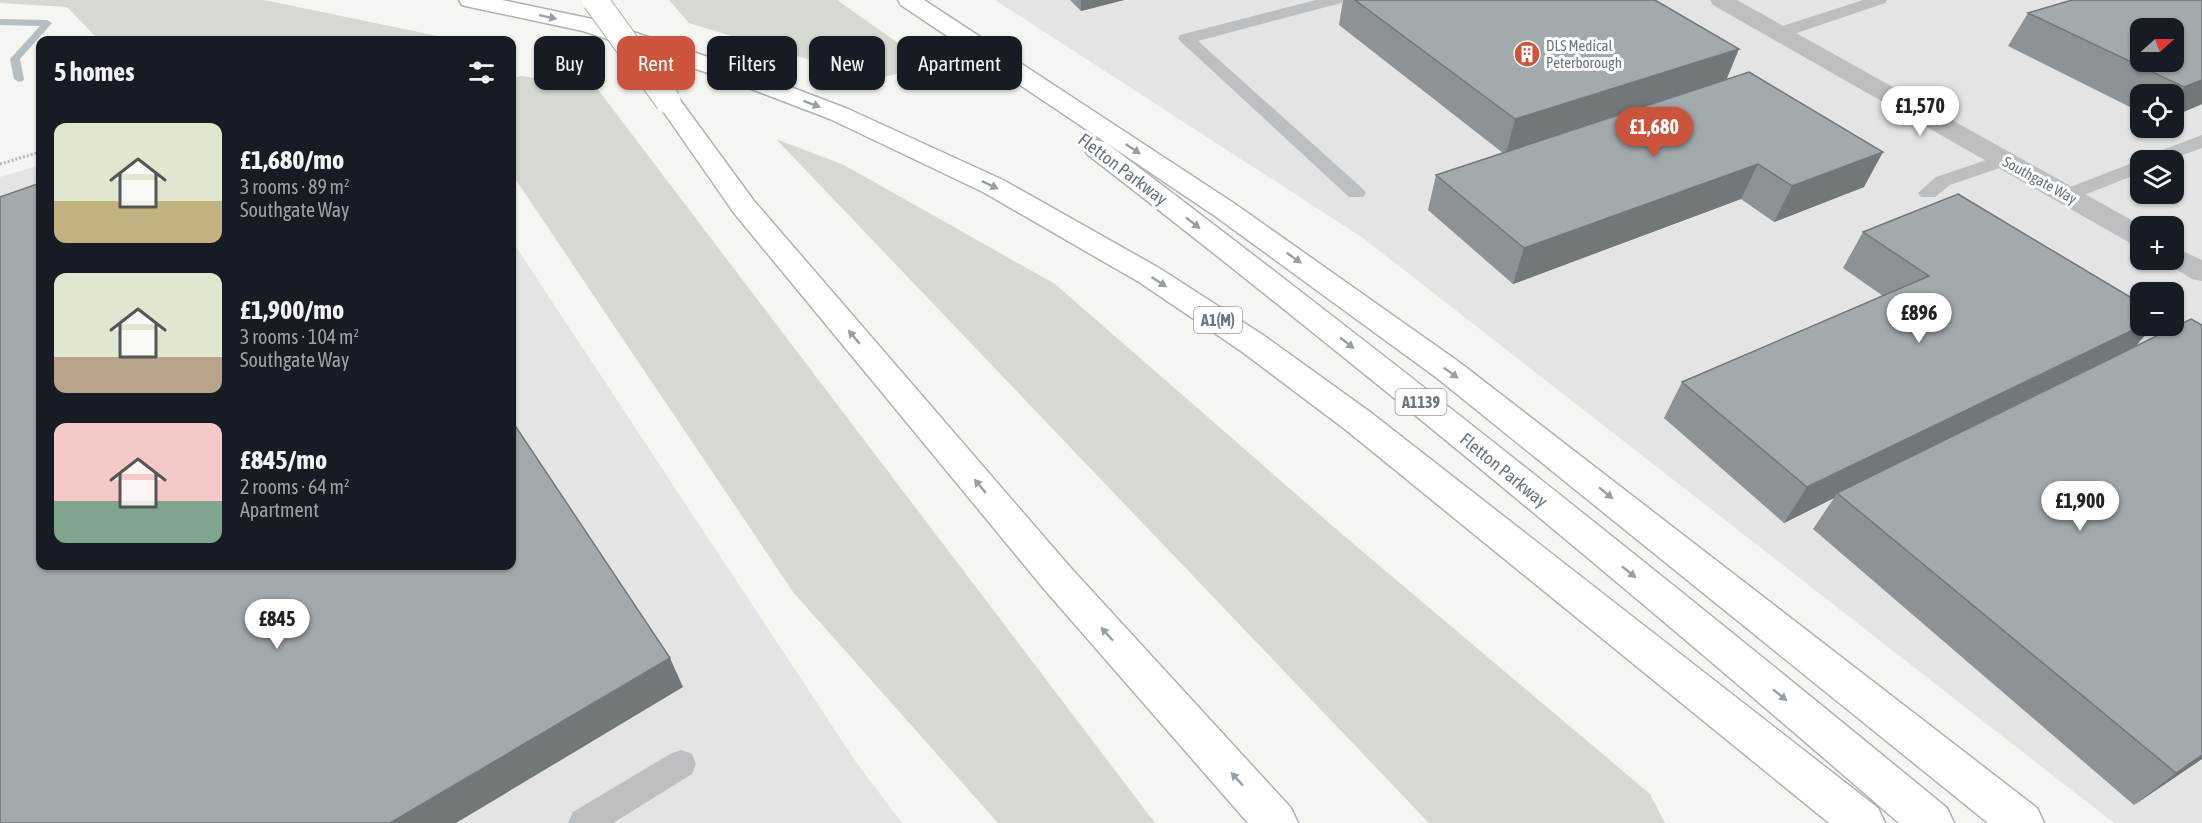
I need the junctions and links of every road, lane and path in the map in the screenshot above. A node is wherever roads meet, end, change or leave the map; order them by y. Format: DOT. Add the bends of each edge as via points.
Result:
graph roads {
  1 [pos="470,0"];
  2 [pos="595,0"];
  3 [pos="894,0"];
  4 [pos="909,0"];
  5 [pos="1335,0"];
  6 [pos="1721,0"];
  7 [pos="1879,0"];
  8 [pos="1779,33"];
  9 [pos="2202,141"];
  10 [pos="2179,150"];
  11 [pos="36,153"];
  12 [pos="2004,160"];
  13 [pos="0,164"];
  14 [pos="2130,170"];
  15 [pos="1356,193"];
  16 [pos="1928,193"];
  17 [pos="2067,195"];
  18 [pos="2130,231"];
  19 [pos="2184,262"];
  20 [pos="2202,272"];
  21 [pos="681,764"];
  22 [pos="584,823"];
  23 [pos="1276,823"];
  24 [pos="1863,823"];
  25 [pos="1932,823"];
  26 [pos="2022,823"];
  1 -- 24 [label="highway, A1(M), one-way" via="589,25 839,114 993,186 1138,269 1252,343 1358,421"];
  23 -- 2 [label="highway, one-way, bridge" via="1057,578 744,207"];
  3 -- 25 [label="highway, Fletton Parkway / A1139, one-way" via="1130,174 1372,363"];
  4 -- 26 [label="highway, one-way" via="1225,210 1438,363"];
  5 -- 15 [label="lane" via="1186,39"];
  6 -- 8 [label="street, Southgate Way"];
  7 -- 8 [label="lane"];
  8 -- 12 [label="street, Southgate Way"];
  9 -- 10 [label="lane"];
  11 -- 13 [label="path"];
  12 -- 16 [label="lane" via="1943,181"];
  12 -- 17 [label="street, Southgate Way"];
  14 -- 17 [label="lane"];
  17 -- 18 [label="street, Southgate Way"];
  19 -- 20 [label="street"];
  21 -- 22 [label="lane"];
}
